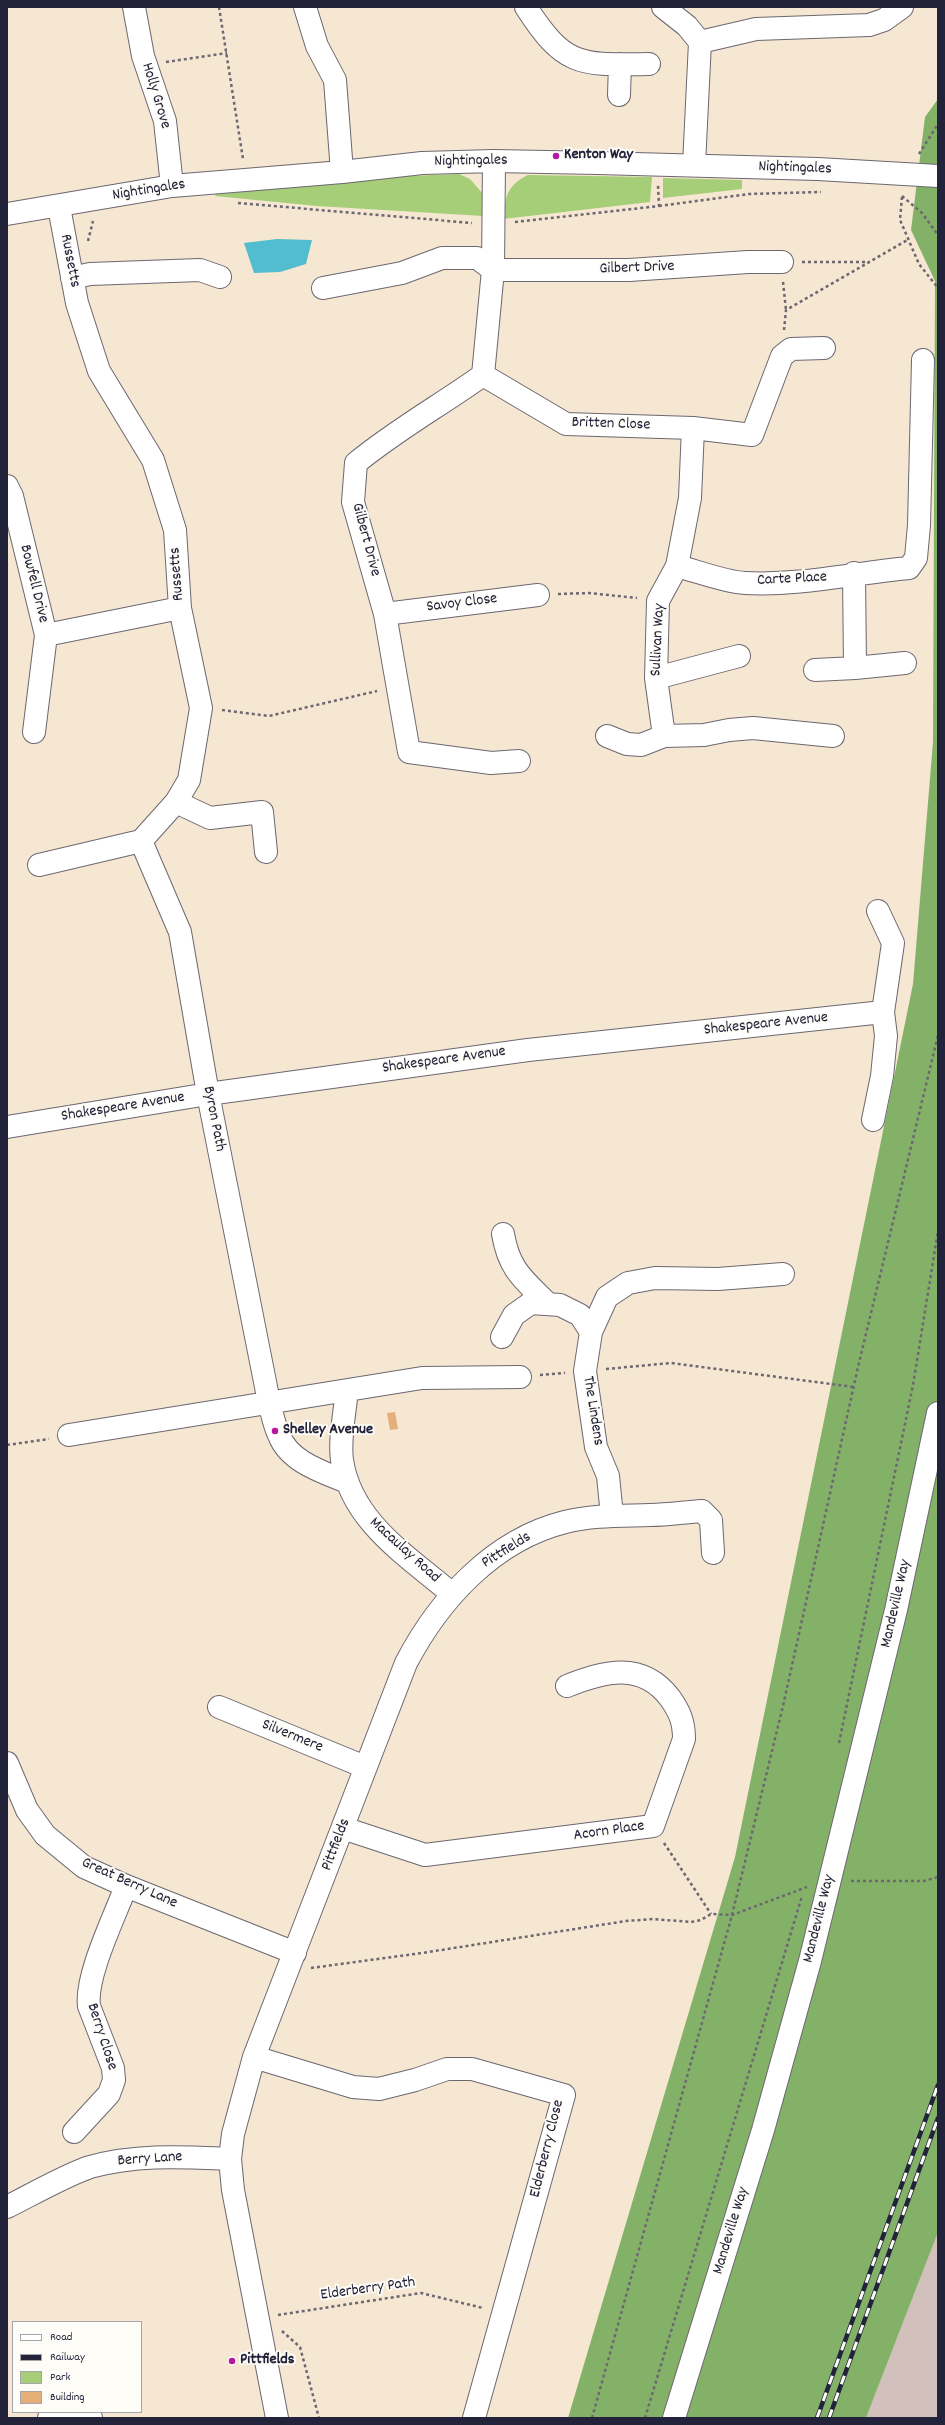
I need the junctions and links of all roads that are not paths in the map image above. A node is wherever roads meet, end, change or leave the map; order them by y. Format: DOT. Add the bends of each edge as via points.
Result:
graph roads {
  1 [pos="134,7"];
  2 [pos="305,7"];
  3 [pos="526,7"];
  4 [pos="663,7"];
  5 [pos="902,7"];
  6 [pos="700,42"];
  7 [pos="620,64"];
  8 [pos="649,64"];
  9 [pos="619,95"];
  10 [pos="494,161"];
  11 [pos="694,165"];
  12 [pos="342,172"];
  13 [pos="938,176"];
  14 [pos="172,186"];
  15 [pos="58,207"];
  16 [pos="7,214"];
  17 [pos="782,262"];
  18 [pos="493,270"];
  19 [pos="81,276"];
  20 [pos="220,277"];
  21 [pos="323,288"];
  22 [pos="824,348"];
  23 [pos="923,360"];
  24 [pos="482,375"];
  25 [pos="694,428"];
  26 [pos="9,492"];
  27 [pos="677,566"];
  28 [pos="854,573"];
  29 [pos="538,595"];
  30 [pos="180,608"];
  31 [pos="385,614"];
  32 [pos="46,635"];
  33 [pos="739,656"];
  34 [pos="905,663"];
  35 [pos="855,668"];
  36 [pos="815,670"];
  37 [pos="656,678"];
  38 [pos="34,732"];
  39 [pos="607,736"];
  40 [pos="664,736"];
  41 [pos="833,736"];
  42 [pos="519,761"];
  43 [pos="176,802"];
  44 [pos="141,841"];
  45 [pos="266,852"];
  46 [pos="39,866"];
  47 [pos="878,911"];
  48 [pos="883,1012"];
  49 [pos="208,1094"];
  50 [pos="873,1120"];
  51 [pos="7,1127"];
  52 [pos="503,1234"];
  53 [pos="783,1274"];
  54 [pos="548,1304"];
  55 [pos="591,1332"];
  56 [pos="502,1337"];
  57 [pos="520,1377"];
  58 [pos="347,1390"];
  59 [pos="269,1402"];
  60 [pos="938,1413"];
  61 [pos="69,1435"];
  62 [pos="347,1482"];
  63 [pos="612,1516"];
  64 [pos="713,1554"];
  65 [pos="452,1594"];
  66 [pos="567,1686"];
  67 [pos="219,1707"];
  68 [pos="7,1763"];
  69 [pos="365,1768"];
  70 [pos="343,1828"];
  71 [pos="126,1886"];
  72 [pos="302,1960"];
  73 [pos="254,2057"];
  74 [pos="74,2132"];
  75 [pos="230,2159"];
  76 [pos="7,2207"];
  77 [pos="62,2413"];
  78 [pos="49,2418"];
  79 [pos="277,2418"];
  80 [pos="474,2418"];
  81 [pos="674,2418"];
  1 -- 14 [label="street, Holly Grove" via="145,66 165,121"];
  2 -- 12 [label="street" via="317,46 335,80"];
  3 -- 7 [label="street" via="557,48 581,62"];
  4 -- 6 [label="street" via="687,26"];
  5 -- 6 [label="street" via="884,20 869,25 756,29"];
  6 -- 11 [label="street"];
  7 -- 8 [label="street"];
  7 -- 9 [label="street"];
  10 -- 11 [label="street, Nightingales"];
  10 -- 12 [label="street, Nightingales" via="422,163"];
  10 -- 18 [label="street"];
  11 -- 13 [label="street, Nightingales"];
  12 -- 14 [label="street, Nightingales"];
  14 -- 15 [label="street, Nightingales"];
  15 -- 16 [label="street, Nightingales"];
  15 -- 19 [label="street, Russetts"];
  17 -- 18 [label="street, Gilbert Drive" via="629,270"];
  18 -- 21 [label="street" via="477,258 450,257 422,263 402,273"];
  18 -- 24 [label="street"];
  19 -- 20 [label="street" via="200,270"];
  19 -- 30 [label="street, Russetts" via="77,303 100,371 153,460 175,530"];
  22 -- 25 [label="street, Britten Close" via="791,349 782,356 752,435"];
  23 -- 28 [label="street, Carte Place" via="916,558 908,568"];
  24 -- 25 [label="street, Britten Close" via="566,424"];
  24 -- 31 [label="street, Gilbert Drive" via="356,462 353,502"];
  25 -- 27 [label="street, Sullivan Way" via="690,498"];
  26 -- 32 [label="street, Bowfell Drive"];
  27 -- 28 [label="street, Carte Place" via="744,583 828,580"];
  27 -- 37 [label="street, Sullivan Way" via="658,601"];
  28 -- 35 [label="street"];
  29 -- 31 [label="street, Savoy Close"];
  30 -- 32 [label="street, Bowfell Drive"];
  30 -- 43 [label="street, Russetts" via="201,708 189,780"];
  31 -- 42 [label="street, Gilbert Drive" via="410,752 491,763"];
  32 -- 38 [label="street, Bowfell Drive"];
  33 -- 37 [label="street"];
  34 -- 35 [label="street"];
  35 -- 36 [label="street"];
  37 -- 40 [label="street, Sullivan Way"];
  39 -- 40 [label="street" via="627,744 641,746"];
  40 -- 41 [label="street" via="704,736 753,728"];
  43 -- 44 [label="street, Russetts"];
  43 -- 45 [label="street" via="210,818 262,812"];
  44 -- 46 [label="street"];
  44 -- 49 [label="street, Byron Path" via="180,932"];
  47 -- 48 [label="street" via="893,943"];
  48 -- 49 [label="street, Shakespeare Avenue" via="528,1050"];
  48 -- 50 [label="street" via="886,1036 882,1076"];
  49 -- 51 [label="street, Shakespeare Avenue"];
  49 -- 59 [label="street, Byron Path"];
  52 -- 54 [label="street" via="510,1261 517,1273"];
  53 -- 55 [label="street, The Lindens" via="718,1279 654,1278 628,1283 607,1297"];
  54 -- 55 [label="street" via="560,1305 580,1315"];
  54 -- 56 [label="street" via="531,1303 514,1315"];
  55 -- 63 [label="street, The Lindens" via="585,1371 596,1447 608,1476"];
  57 -- 58 [label="street" via="422,1378"];
  58 -- 59 [label="street"];
  58 -- 62 [label="street, Macaulay Road" via="342,1458"];
  59 -- 61 [label="street"];
  59 -- 62 [label="street, Byron Path" via="279,1437 297,1458"];
  60 -- 81 [label="street, Mandeville Way" via="898,1603 830,1881 763,2130"];
  62 -- 65 [label="street, Macaulay Road" via="356,1503 381,1533"];
  63 -- 64 [label="street, Pittfields" via="702,1511 710,1520"];
  63 -- 65 [label="street, Pittfields" via="565,1522 538,1532 488,1560"];
  65 -- 69 [label="street, Pittfields" via="418,1641 406,1664"];
  66 -- 70 [label="street, Acorn Place" via="591,1676 624,1672 647,1677 663,1689 680,1711 684,1724 684,1739 653,1826 426,1855"];
  67 -- 69 [label="street, Silvermere"];
  68 -- 71 [label="street, Great Berry Lane" via="27,1810 44,1835 84,1867"];
  69 -- 70 [label="street, Pittfields"];
  70 -- 72 [label="street, Pittfields"];
  71 -- 72 [label="street, Great Berry Lane"];
  71 -- 74 [label="street, Berry Close" via="90,1981 88,1998 114,2068 114,2080 109,2094"];
  72 -- 73 [label="street, Pittfields"];
  73 -- 75 [label="street, Pittfields" via="240,2102"];
  73 -- 80 [label="street, Elderberry Close" via="353,2087 379,2089 415,2080 447,2068 472,2069 564,2095"];
  75 -- 76 [label="street, Berry Lane" via="159,2156 124,2159 88,2168"];
  75 -- 79 [label="street, Pittfields" via="233,2190"];
  77 -- 78 [label="street"];
}
